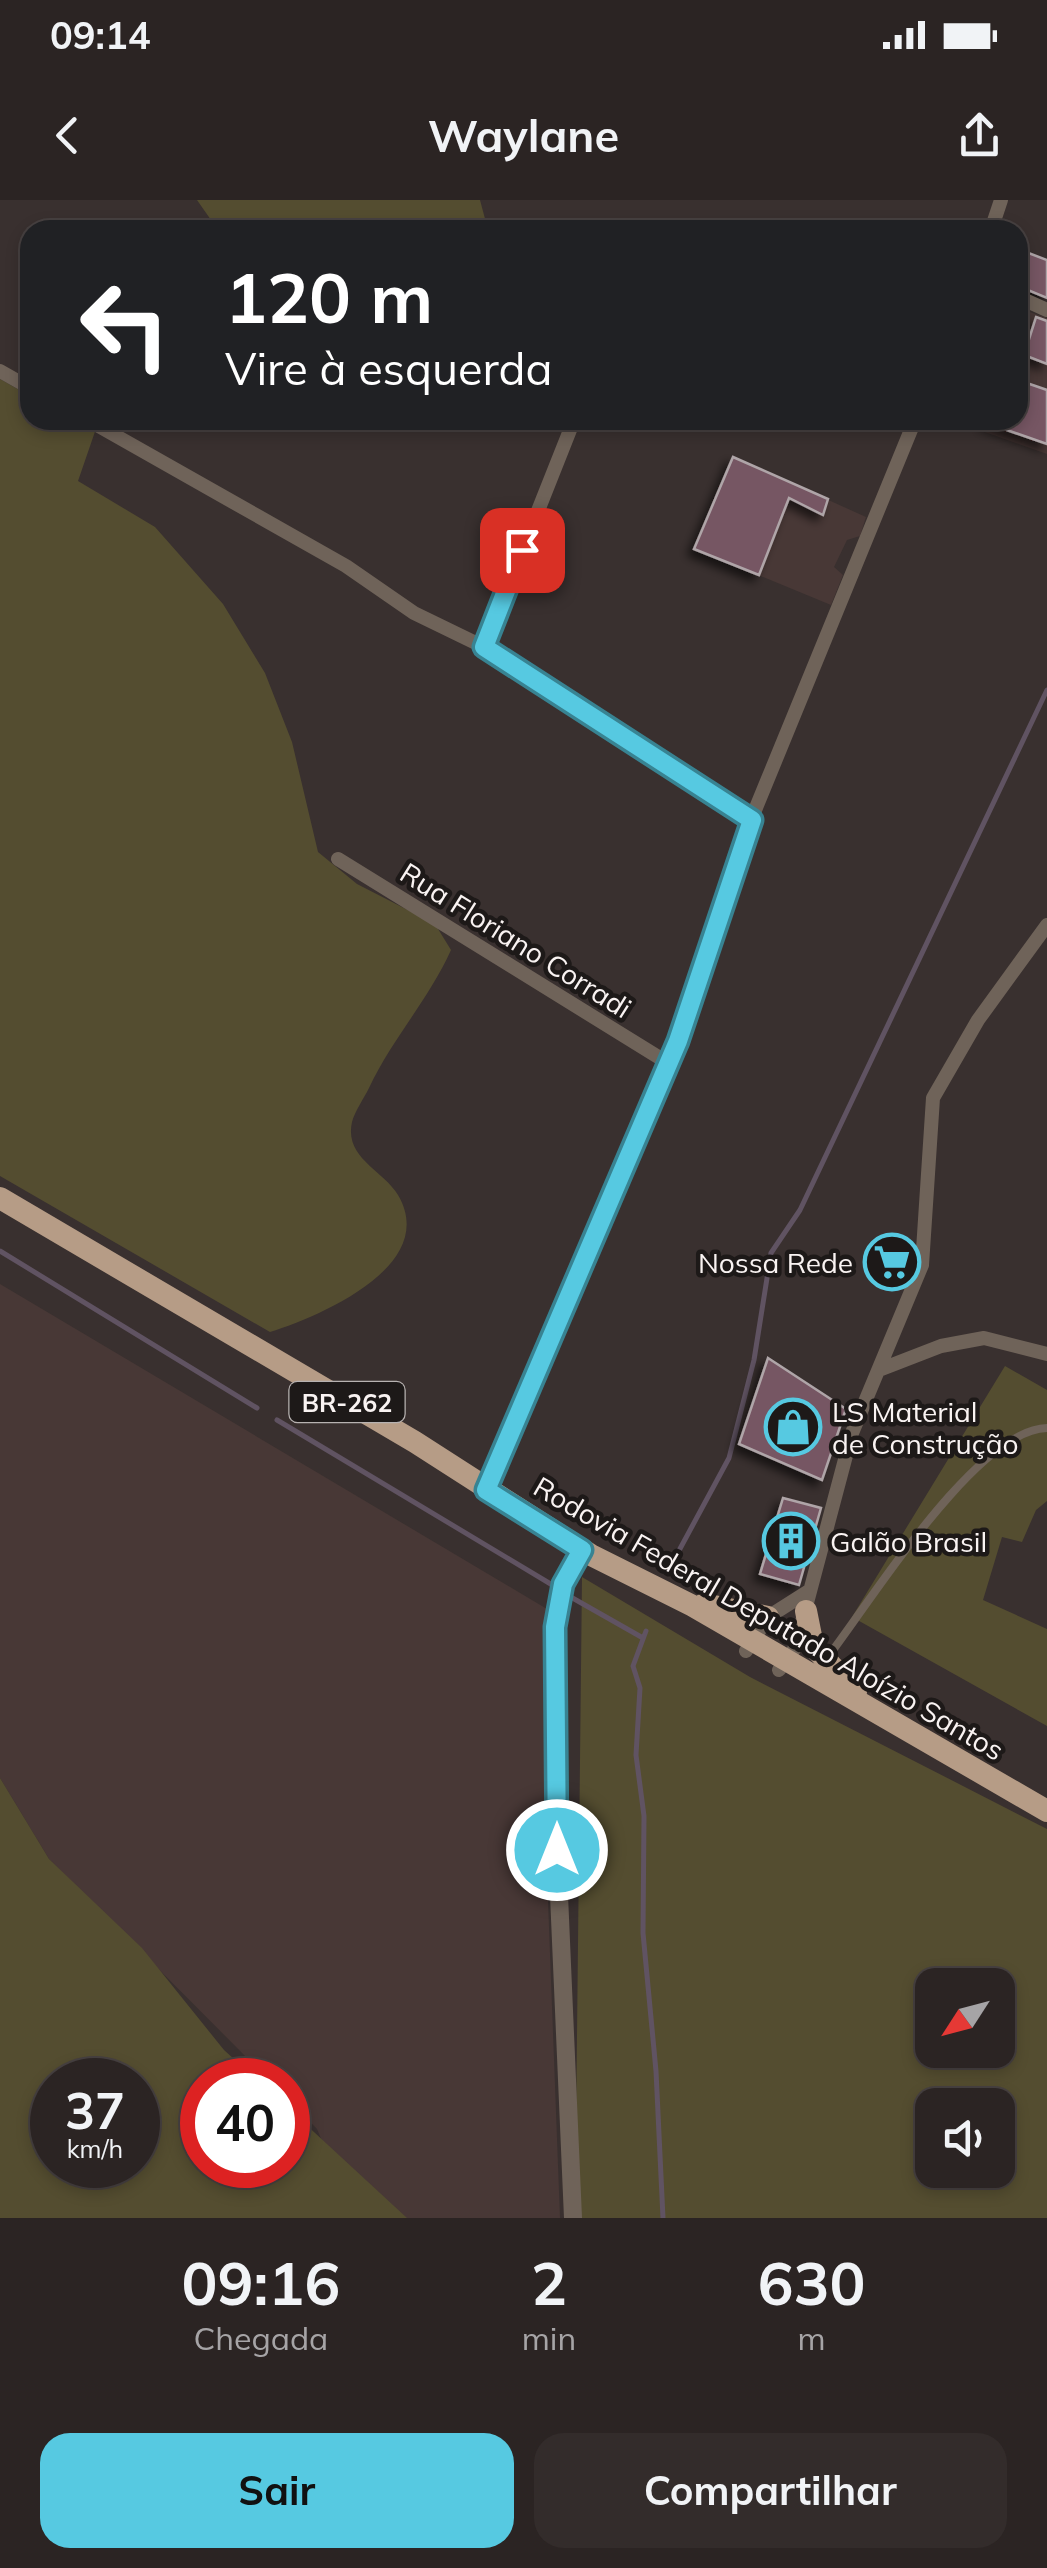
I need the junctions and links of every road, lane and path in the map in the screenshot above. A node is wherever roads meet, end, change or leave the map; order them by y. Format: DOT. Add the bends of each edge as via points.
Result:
graph roads {
  1 [pos="106,430"];
  2 [pos="570,430"];
  3 [pos="911,430"];
  4 [pos="484,647"];
  5 [pos="752,820"];
  6 [pos="338,859"];
  7 [pos="1047,925"];
  8 [pos="668,1064"];
  9 [pos="0,1198"];
  10 [pos="1047,1354"];
  11 [pos="879,1370"];
  12 [pos="1047,1428"];
  13 [pos="486,1490"];
  14 [pos="587,1553"];
  15 [pos="667,1593"];
  16 [pos="808,1601"];
  17 [pos="768,1616"];
  18 [pos="747,1646"];
  19 [pos="825,1661"];
  20 [pos="783,1666"];
  21 [pos="880,1715"];
  22 [pos="934,1746"];
  23 [pos="1047,1811"];
  24 [pos="572,2218"];
  1 -- 4 [label="street" via="346,566 414,613"];
  2 -- 4 [label="street"];
  3 -- 5 [label="street"];
  4 -- 5 [label="street"];
  5 -- 8 [label="street"];
  6 -- 8 [label="street, Rua Floriano Corradi"];
  7 -- 11 [label="street" via="978,1020 933,1098 922,1265"];
  8 -- 13 [label="street"];
  9 -- 13 [label="highway, Rodovia Federal Deputado Aloízio Santos / BR-262"];
  10 -- 11 [label="street" via="984,1338 940,1346"];
  11 -- 16 [label="street" via="852,1433"];
  12 -- 19 [label="lane" via="992,1452 942,1503"];
  13 -- 14 [label="highway, Rodovia Federal Deputado Aloízio Santos / BR-262"];
  14 -- 15 [label="highway, Rodovia Federal Deputado Aloízio Santos / BR-262"];
  14 -- 18 [label="highway"];
  14 -- 24 [label="street" via="563,1584 555,1627"];
  15 -- 17 [label="highway"];
  15 -- 18 [label="highway, Rodovia Federal Deputado Aloízio Santos / BR-262"];
  16 -- 17 [label="street"];
  16 -- 19 [label="highway" via="813,1646"];
  16 -- 20 [label="street"];
  17 -- 18 [label="street"];
  18 -- 20 [label="highway, Rodovia Federal Deputado Aloízio Santos / BR-262"];
  19 -- 21 [label="highway"];
  20 -- 21 [label="highway, Rodovia Federal Deputado Aloízio Santos / BR-262"];
  20 -- 22 [label="highway" via="876,1728"];
  21 -- 22 [label="highway, Rodovia Federal Deputado Aloízio Santos / BR-262"];
  22 -- 23 [label="highway, Rodovia Federal Deputado Aloízio Santos / BR-262"];
}
